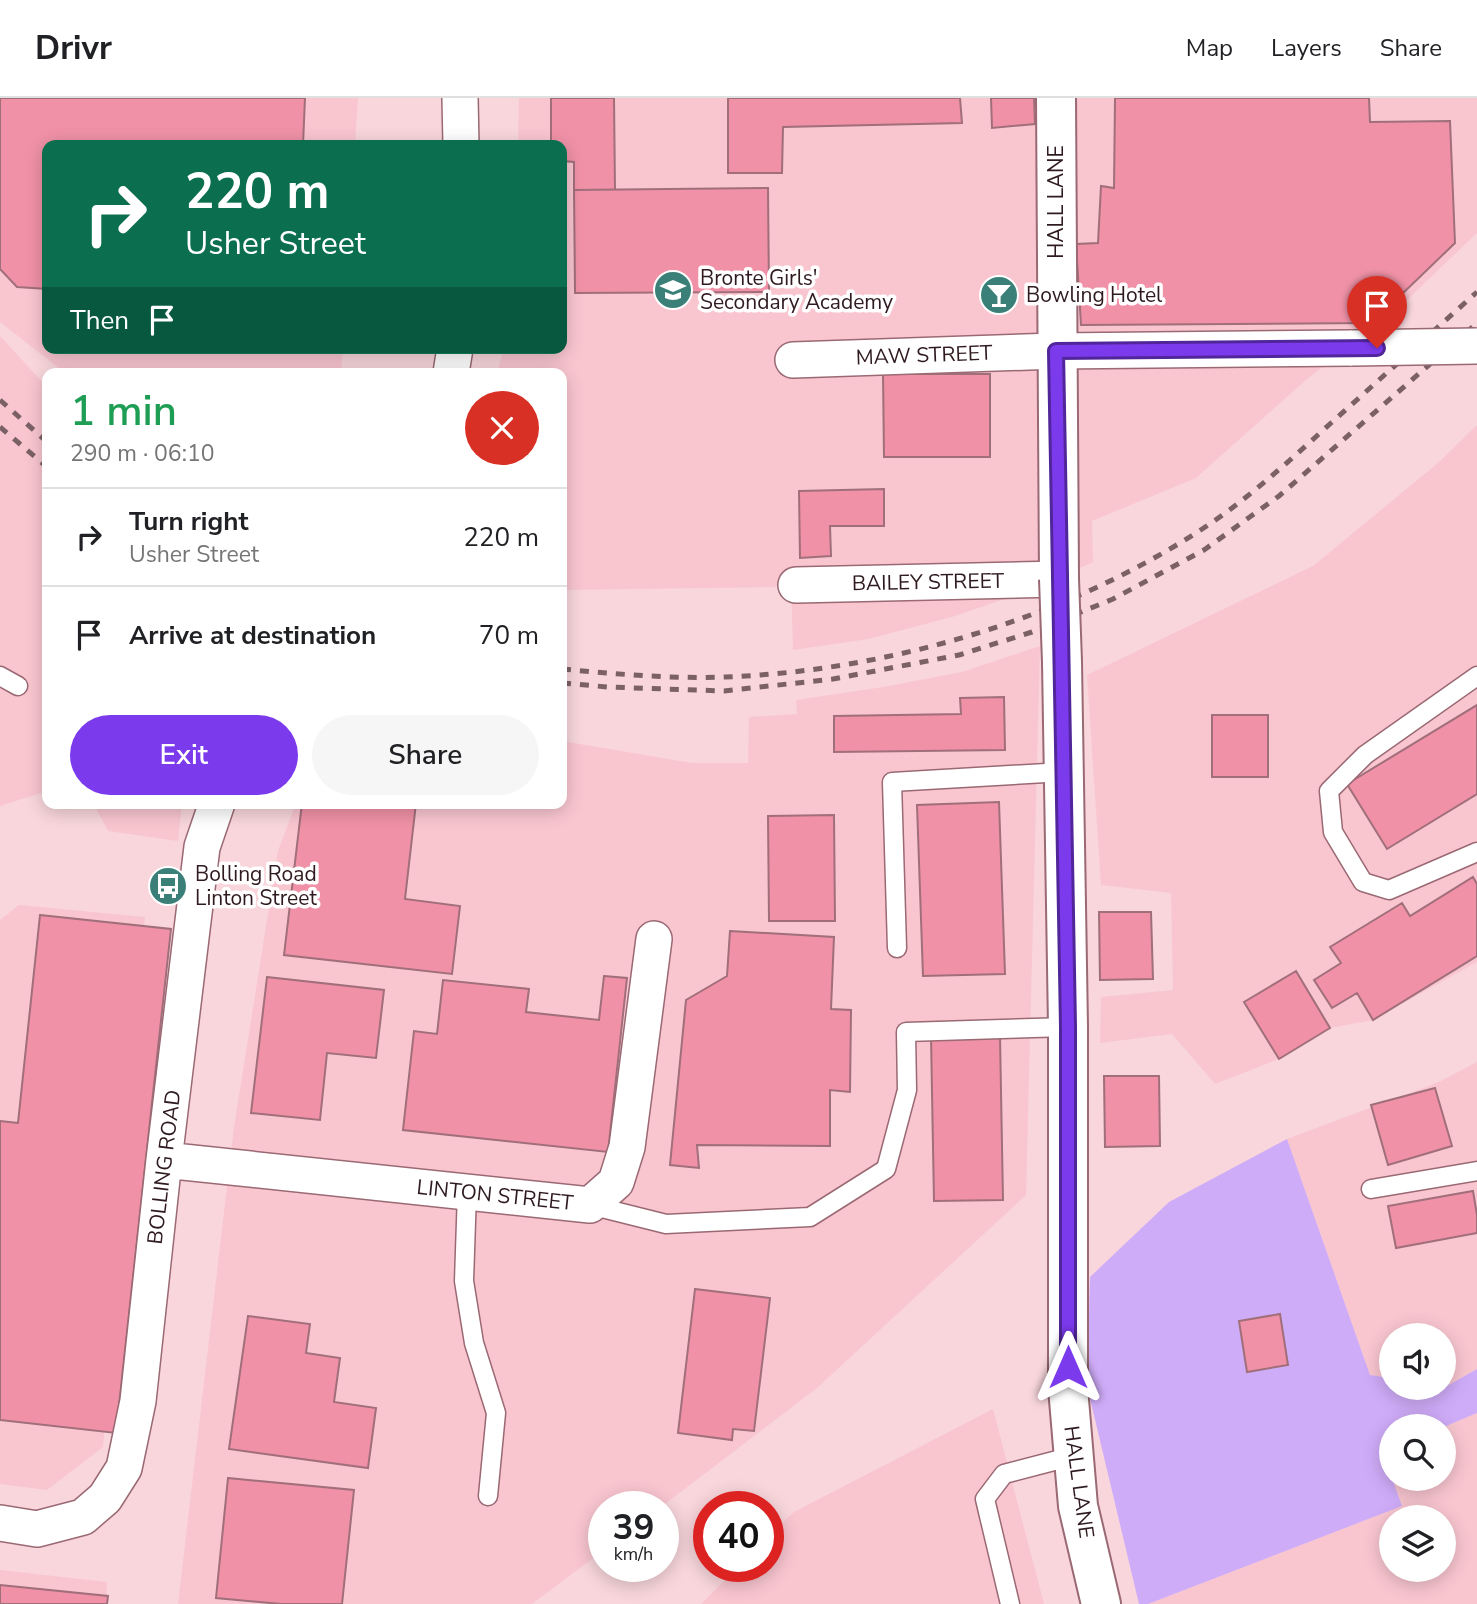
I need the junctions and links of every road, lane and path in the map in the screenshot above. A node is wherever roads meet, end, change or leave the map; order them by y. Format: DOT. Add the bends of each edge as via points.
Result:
graph roads {
  1 [pos="460,98"];
  2 [pos="1056,98"];
  3 [pos="461,140"];
  4 [pos="1477,346"];
  5 [pos="1056,351"];
  6 [pos="793,360"];
  7 [pos="1059,579"];
  8 [pos="796,584"];
  9 [pos="0,676"];
  10 [pos="1477,676"];
  11 [pos="18,686"];
  12 [pos="1063,772"];
  13 [pos="215,809"];
  14 [pos="1477,852"];
  15 [pos="654,939"];
  16 [pos="897,948"];
  17 [pos="1068,1027"];
  18 [pos="164,1160"];
  19 [pos="1477,1171"];
  20 [pos="1371,1189"];
  21 [pos="467,1192"];
  22 [pos="590,1205"];
  23 [pos="1073,1456"];
  24 [pos="488,1496"];
  25 [pos="0,1523"];
  26 [pos="1010,1604"];
  27 [pos="1101,1604"];
  1 -- 3 [label="street"];
  2 -- 5 [label="street, HALL LANE"];
  4 -- 5 [label="street, MAW STREET, bridge"];
  5 -- 6 [label="street, MAW STREET"];
  5 -- 7 [label="street, HALL LANE"];
  7 -- 8 [label="street, BAILEY STREET"];
  7 -- 12 [label="street, HALL LANE, bridge"];
  9 -- 11 [label="lane"];
  10 -- 14 [label="lane" via="1365,755 1329,791 1333,832 1363,882 1389,890"];
  12 -- 16 [label="lane" via="892,782"];
  12 -- 17 [label="street, HALL LANE"];
  13 -- 18 [label="street, BOLLING ROAD" via="202,847"];
  15 -- 22 [label="street, LINTON STREET" via="627,1147 616,1182"];
  17 -- 22 [label="lane" via="906,1032 907,1090 886,1169 810,1217 666,1224"];
  17 -- 23 [label="street, HALL LANE" via="1068,1375"];
  18 -- 21 [label="street, LINTON STREET"];
  18 -- 25 [label="street, BOLLING ROAD" via="138,1401 124,1468 105,1497 83,1517 37,1529"];
  19 -- 20 [label="lane"];
  21 -- 22 [label="street, LINTON STREET"];
  21 -- 24 [label="lane" via="464,1282 474,1343 496,1413"];
  23 -- 26 [label="lane" via="1004,1474 985,1499"];
  23 -- 27 [label="street, HALL LANE" via="1078,1506"];
}
